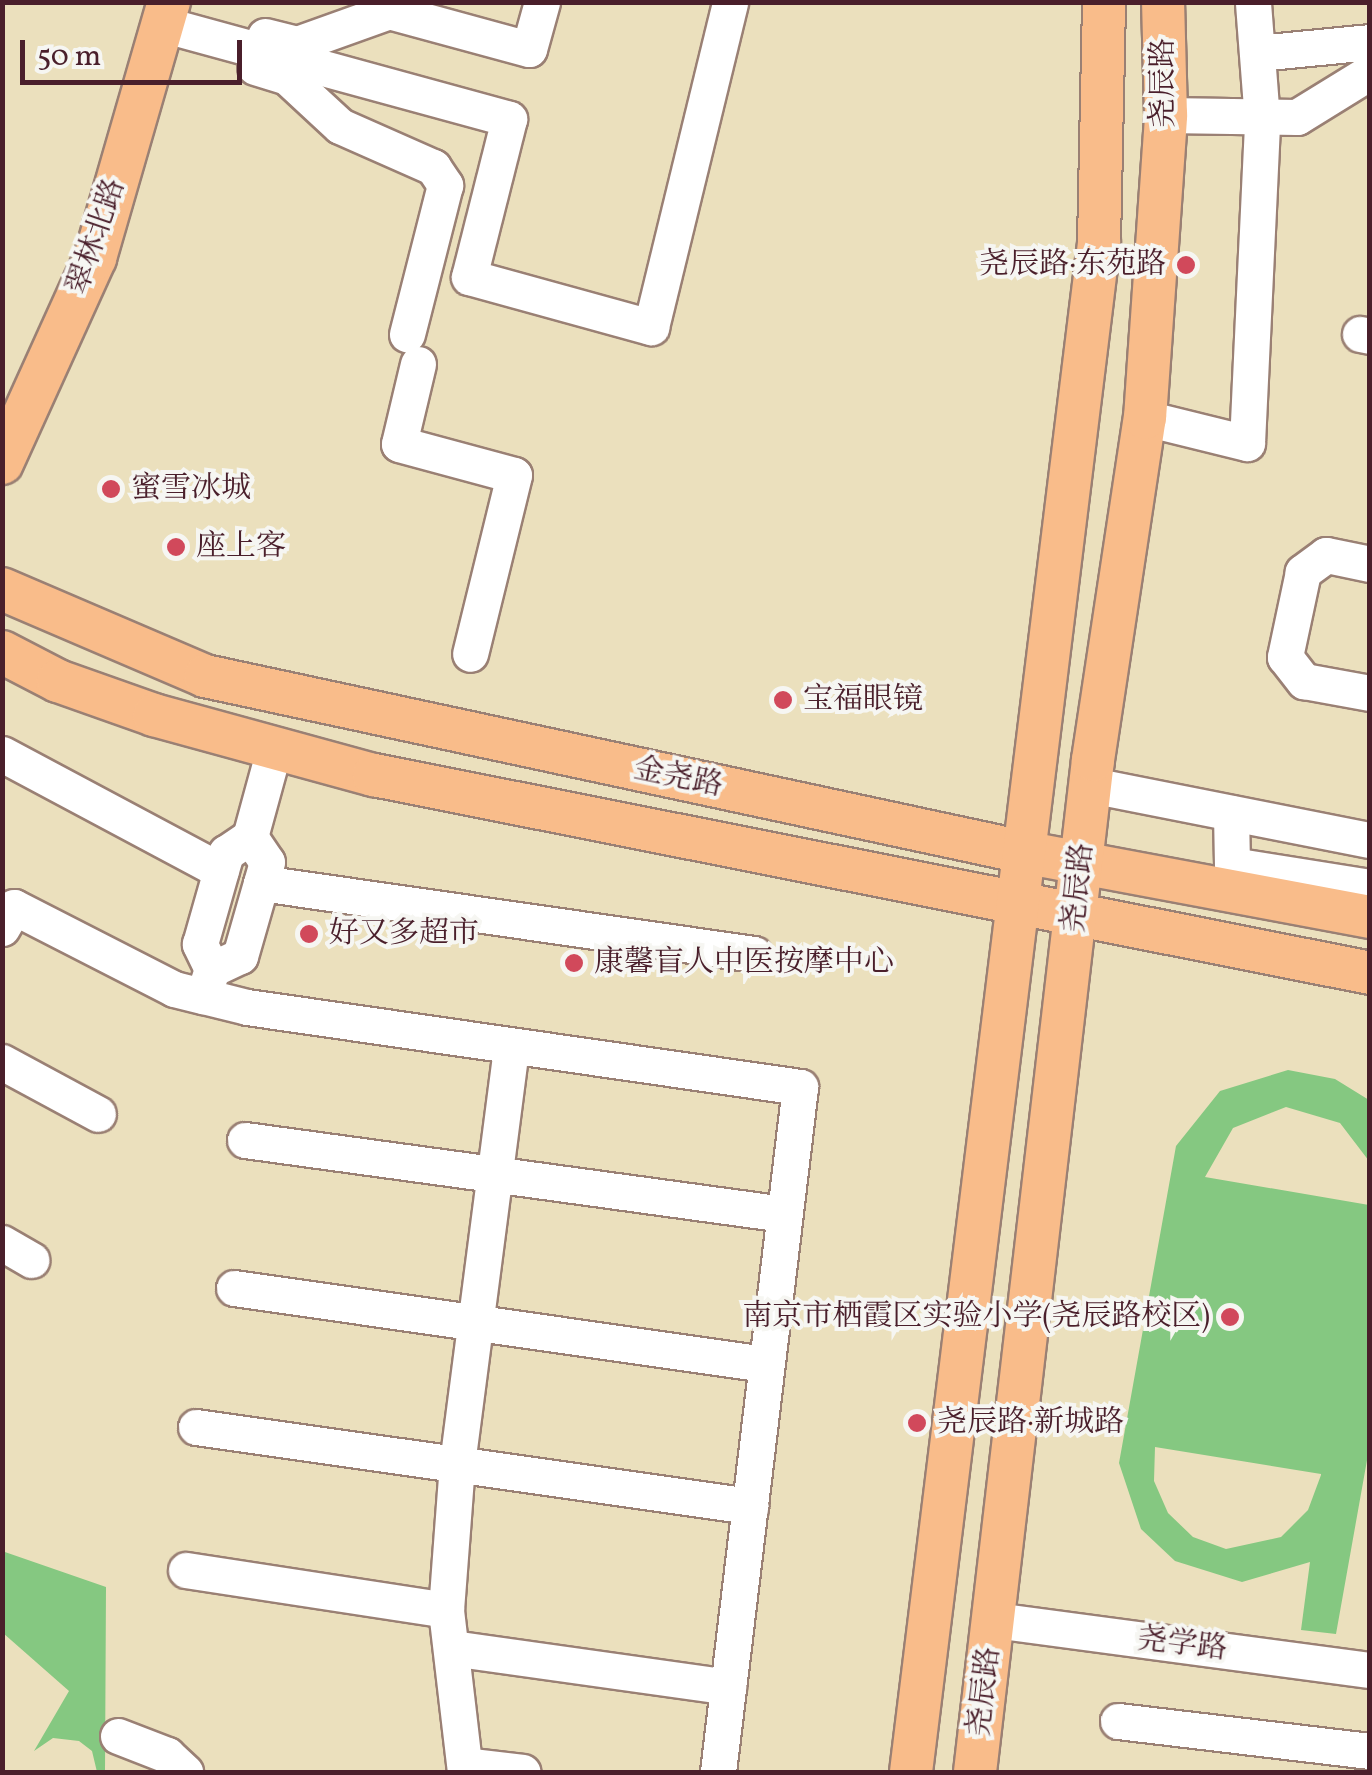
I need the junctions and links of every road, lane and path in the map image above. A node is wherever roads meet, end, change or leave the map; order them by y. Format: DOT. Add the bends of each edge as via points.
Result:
graph roads {
  1 [pos="542,2"];
  2 [pos="730,2"];
  3 [pos="1104,2"];
  4 [pos="1164,2"];
  5 [pos="1253,2"];
  6 [pos="159,16"];
  7 [pos="1370,42"];
  8 [pos="1258,53"];
  9 [pos="1370,72"];
  10 [pos="1166,115"];
  11 [pos="1262,120"];
  12 [pos="2,401"];
  13 [pos="1145,418"];
  14 [pos="2,463"];
  15 [pos="1370,564"];
  16 [pos="2,590"];
  17 [pos="2,652"];
  18 [pos="470,654"];
  19 [pos="1370,693"];
  20 [pos="274,750"];
  21 [pos="2,754"];
  22 [pos="1090,785"];
  23 [pos="1231,812"];
  24 [pos="250,837"];
  25 [pos="1370,840"];
  26 [pos="1028,852"];
  27 [pos="1082,862"];
  28 [pos="221,871"];
  29 [pos="261,883"];
  30 [pos="1370,888"];
  31 [pos="1020,908"];
  32 [pos="6,911"];
  33 [pos="1370,917"];
  34 [pos="1077,918"];
  35 [pos="754,954"];
  36 [pos="1370,973"];
  37 [pos="207,983"];
  38 [pos="511,1047"];
  39 [pos="2,1062"];
  40 [pos="98,1114"];
  41 [pos="246,1140"];
  42 [pos="494,1174"];
  43 [pos="784,1214"];
  44 [pos="234,1288"];
  45 [pos="476,1321"];
  46 [pos="765,1364"];
  47 [pos="196,1427"];
  48 [pos="457,1464"];
  49 [pos="750,1506"];
  50 [pos="186,1570"];
  51 [pos="446,1610"];
  52 [pos="994,1620"];
  53 [pos="452,1648"];
  54 [pos="1370,1670"];
  55 [pos="728,1687"];
  56 [pos="1118,1722"];
  57 [pos="118,1736"];
  58 [pos="1368,1753"];
  59 [pos="465,1769"];
  60 [pos="185,1772"];
  61 [pos="523,1772"];
  62 [pos="718,1772"];
  63 [pos="911,1772"];
  64 [pos="975,1772"];
  1 -- 6 [label="street" via="529,49 389,11 297,44"];
  2 -- 6 [label="street" via="651,327 469,276 509,119"];
  3 -- 26 [label="main road, 尧辰路" via="1099,242"];
  4 -- 10 [label="main road, 尧辰路"];
  5 -- 8 [label="street"];
  6 -- 12 [label="main road, 翠林北路" via="68,259"];
  6 -- 14 [label="main road, 翠林北路" via="95,258"];
  6 -- 18 [label="street" via="287,77 340,126 433,168 445,185 400,444 514,475"];
  7 -- 8 [label="street"];
  8 -- 11 [label="street"];
  9 -- 11 [label="street" via="1297,117"];
  10 -- 11 [label="street"];
  10 -- 13 [label="main road, 尧辰路"];
  11 -- 13 [label="street" via="1247,443"];
  13 -- 22 [label="main road, 尧辰路"];
  15 -- 19 [label="street" via="1326,554 1303,572 1285,656 1304,681"];
  16 -- 26 [label="main road, 金尧路" via="205,676"];
  17 -- 20 [label="main road, 金尧路" via="154,716"];
  20 -- 24 [label="street"];
  20 -- 31 [label="main road, 金尧路" via="526,810"];
  21 -- 28 [label="street"];
  22 -- 23 [label="street"];
  22 -- 27 [label="main road, 尧辰路"];
  23 -- 25 [label="street"];
  23 -- 30 [label="street" via="1232,865"];
  24 -- 28 [label="street" via="226,853"];
  24 -- 29 [label="street" via="267,862"];
  26 -- 27 [label="main road, 金尧路"];
  26 -- 31 [label="main road, 尧辰路"];
  27 -- 33 [label="main road, 金尧路"];
  27 -- 34 [label="main road, 尧辰路"];
  28 -- 37 [label="street" via="200,944"];
  29 -- 35 [label="street"];
  29 -- 37 [label="street" via="240,956"];
  31 -- 34 [label="main road, 金尧路"];
  31 -- 63 [label="main road, 尧辰路"];
  32 -- 37 [label="street" via="174,989"];
  34 -- 36 [label="main road, 金尧路"];
  34 -- 52 [label="main road, 尧辰路" via="1020,1345"];
  37 -- 38 [label="street"];
  38 -- 42 [label="street"];
  38 -- 43 [label="street" via="800,1087"];
  39 -- 40 [label="street"];
  41 -- 42 [label="street"];
  42 -- 43 [label="street"];
  42 -- 45 [label="street"];
  43 -- 46 [label="street"];
  44 -- 45 [label="street"];
  45 -- 46 [label="street"];
  45 -- 48 [label="street"];
  46 -- 49 [label="street"];
  47 -- 48 [label="street"];
  48 -- 49 [label="street"];
  48 -- 51 [label="street"];
  49 -- 55 [label="street"];
  50 -- 51 [label="street"];
  51 -- 53 [label="street"];
  52 -- 54 [label="street, 尧学路"];
  52 -- 64 [label="main road, 尧辰路"];
  53 -- 55 [label="street"];
  53 -- 59 [label="street"];
  55 -- 62 [label="street"];
  56 -- 58 [label="street"];
  57 -- 60 [label="street" via="167,1755"];
  59 -- 61 [label="street"];
}
